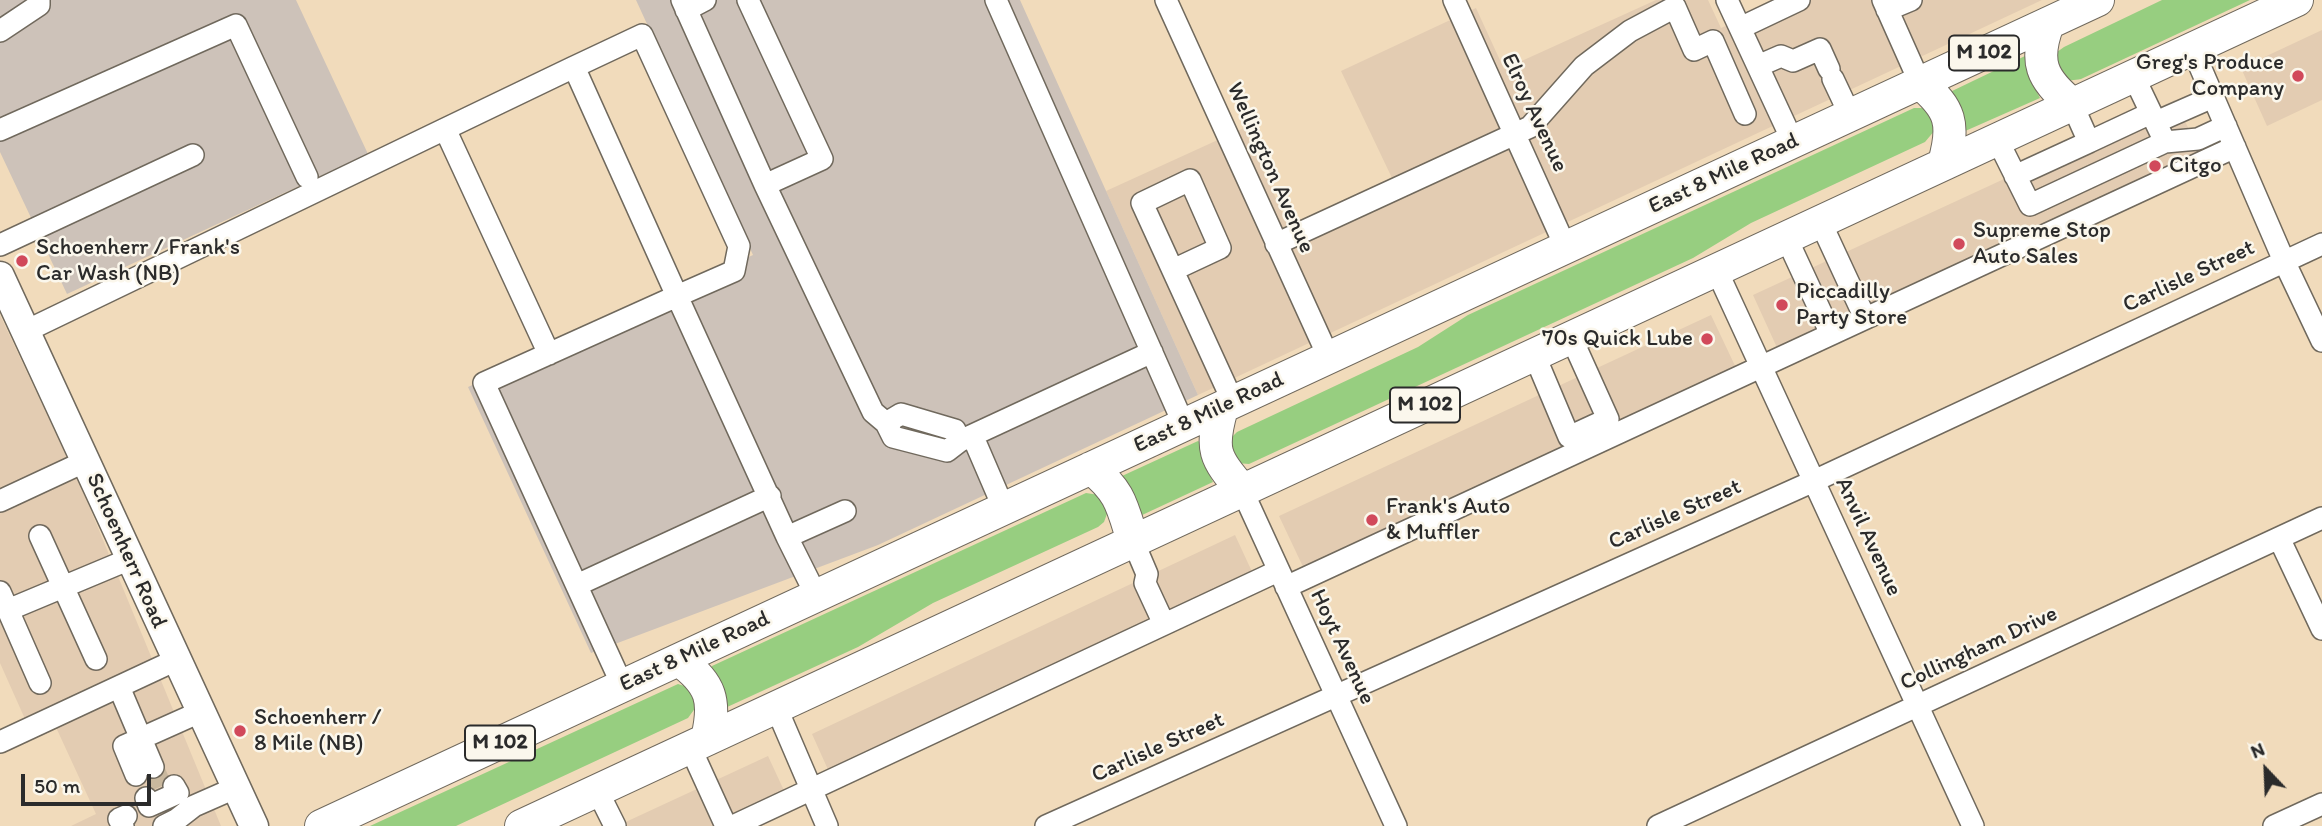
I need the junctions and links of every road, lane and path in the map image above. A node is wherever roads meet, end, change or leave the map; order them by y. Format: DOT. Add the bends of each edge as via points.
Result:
graph roads {
  1 [pos="39,0"];
  2 [pos="748,0"];
  3 [pos="996,0"];
  4 [pos="1166,0"];
  5 [pos="1454,0"];
  6 [pos="1727,0"];
  7 [pos="1799,0"];
  8 [pos="1910,0"];
  9 [pos="2098,0"];
  10 [pos="2297,0"];
  11 [pos="691,3"];
  12 [pos="1885,5"];
  13 [pos="2048,23"];
  14 [pos="0,31"];
  15 [pos="1742,33"];
  16 [pos="2192,48"];
  17 [pos="1717,50"];
  18 [pos="1758,66"];
  19 [pos="574,67"];
  20 [pos="2133,75"];
  21 [pos="1920,83"];
  22 [pos="2213,97"];
  23 [pos="2072,104"];
  24 [pos="1745,114"];
  25 [pos="1850,115"];
  26 [pos="2153,117"];
  27 [pos="2226,126"];
  28 [pos="445,129"];
  29 [pos="0,131"];
  30 [pos="1515,135"];
  31 [pos="1997,139"];
  32 [pos="1793,142"];
  33 [pos="2089,142"];
  34 [pos="2165,142"];
  35 [pos="2235,147"];
  36 [pos="193,155"];
  37 [pos="1944,163"];
  38 [pos="2015,176"];
  39 [pos="307,177"];
  40 [pos="765,185"];
  41 [pos="2029,205"];
  42 [pos="1820,221"];
  43 [pos="2044,235"];
  44 [pos="1786,237"];
  45 [pos="1276,244"];
  46 [pos="2322,244"];
  47 [pos="0,245"];
  48 [pos="1566,248"];
  49 [pos="2284,261"];
  50 [pos="1716,269"];
  51 [pos="1173,270"];
  52 [pos="0,276"];
  53 [pos="677,296"];
  54 [pos="1865,318"];
  55 [pos="26,331"];
  56 [pos="1831,334"];
  57 [pos="1570,337"];
  58 [pos="2322,341"];
  59 [pos="1152,352"];
  60 [pos="549,354"];
  61 [pos="1534,354"];
  62 [pos="1329,358"];
  63 [pos="1761,366"];
  64 [pos="1227,405"];
  65 [pos="1184,425"];
  66 [pos="966,439"];
  67 [pos="86,461"];
  68 [pos="1091,468"];
  69 [pos="1814,481"];
  70 [pos="1242,491"];
  71 [pos="770,496"];
  72 [pos="0,502"];
  73 [pos="1004,509"];
  74 [pos="845,511"];
  75 [pos="2322,518"];
  76 [pos="40,536"];
  77 [pos="787,537"];
  78 [pos="2279,538"];
  79 [pos="1133,541"];
  80 [pos="130,559"];
  81 [pos="1282,579"];
  82 [pos="577,585"];
  83 [pos="64,587"];
  84 [pos="816,595"];
  85 [pos="4,601"];
  86 [pos="1164,624"];
  87 [pos="2322,629"];
  88 [pos="96,659"];
  89 [pos="176,660"];
  90 [pos="679,660"];
  91 [pos="40,683"];
  92 [pos="119,687"];
  93 [pos="623,687"];
  94 [pos="1337,698"];
  95 [pos="1917,706"];
  96 [pos="776,707"];
  97 [pos="200,712"];
  98 [pos="147,736"];
  99 [pos="0,743"];
  100 [pos="699,743"];
  101 [pos="235,789"];
  102 [pos="597,790"];
  103 [pos="811,791"];
  104 [pos="149,803"];
  105 [pos="2322,804"];
  106 [pos="173,824"];
  107 [pos="254,826"];
  108 [pos="321,826"];
  109 [pos="521,826"];
  110 [pos="615,826"];
  111 [pos="726,826"];
  112 [pos="733,826"];
  113 [pos="827,826"];
  114 [pos="1046,826"];
  115 [pos="1396,826"];
  116 [pos="1658,826"];
  117 [pos="1973,826"];
  118 [pos="2274,826"];
  1 -- 14 [label="street" via="39,5"];
  2 -- 40 [label="street" via="822,159"];
  3 -- 59 [label="street"];
  4 -- 45 [label="street, Wellington Avenue"];
  5 -- 30 [label="street, Elroy Avenue"];
  6 -- 15 [label="street"];
  7 -- 15 [label="street"];
  8 -- 12 [label="street"];
  9 -- 13 [label="highway, East 8 Mile Road / M 102"];
  10 -- 16 [label="highway, M 102"];
  11 -- 40 [label="street"];
  12 -- 21 [label="street"];
  13 -- 21 [label="highway, East 8 Mile Road / M 102"];
  13 -- 23 [label="highway" via="2040,50 2042,69"];
  15 -- 17 [label="street"];
  15 -- 18 [label="street"];
  16 -- 20 [label="highway, M 102"];
  16 -- 22 [label="street"];
  17 -- 24 [label="street"];
  17 -- 30 [label="street" via="1713,41 1695,50 1675,7 1630,32 1584,66 1530,127"];
  18 -- 25 [label="street" via="1781,56 1793,61 1820,49"];
  18 -- 32 [label="street"];
  19 -- 28 [label="street"];
  19 -- 53 [label="street"];
  19 -- 53 [label="street" via="642,35 739,246 734,271"];
  20 -- 23 [label="highway, M 102"];
  20 -- 26 [label="street"];
  21 -- 25 [label="highway, East 8 Mile Road / M 102"];
  21 -- 37 [label="highway" via="1942,104 1950,120"];
  22 -- 26 [label="street"];
  22 -- 27 [label="street"];
  23 -- 31 [label="highway, M 102"];
  23 -- 33 [label="street"];
  25 -- 32 [label="highway, East 8 Mile Road / M 102"];
  26 -- 33 [label="street"];
  26 -- 34 [label="street"];
  27 -- 34 [label="street" via="2198,139"];
  27 -- 35 [label="street"];
  28 -- 55 [label="street"];
  28 -- 60 [label="street"];
  29 -- 39 [label="street" via="236,25"];
  30 -- 45 [label="street"];
  30 -- 48 [label="street, Elroy Avenue"];
  31 -- 37 [label="highway, M 102"];
  31 -- 38 [label="street"];
  32 -- 48 [label="highway, East 8 Mile Road / M 102"];
  33 -- 38 [label="street"];
  34 -- 41 [label="street"];
  35 -- 43 [label="street"];
  35 -- 49 [label="street"];
  36 -- 47 [label="street"];
  37 -- 42 [label="highway, M 102"];
  38 -- 41 [label="street"];
  40 -- 66 [label="street" via="873,412 894,437 924,446 947,451"];
  41 -- 43 [label="street"];
  42 -- 44 [label="highway, M 102"];
  42 -- 54 [label="street"];
  43 -- 54 [label="street"];
  44 -- 50 [label="highway, M 102"];
  44 -- 56 [label="street"];
  45 -- 62 [label="street, Wellington Avenue"];
  46 -- 49 [label="street, Carlisle Street"];
  48 -- 62 [label="highway, East 8 Mile Road / M 102"];
  49 -- 58 [label="street"];
  49 -- 69 [label="street, Carlisle Street"];
  50 -- 57 [label="highway, M 102"];
  50 -- 63 [label="street, Anvil Avenue"];
  51 -- 64 [label="street"];
  52 -- 55 [label="main road, Schoenherr Road"];
  53 -- 60 [label="street"];
  53 -- 71 [label="street"];
  54 -- 56 [label="street"];
  55 -- 67 [label="main road, Schoenherr Road"];
  56 -- 63 [label="street"];
  57 -- 61 [label="highway, M 102"];
  57 -- 61 [label="street" via="1608,419 1569,437"];
  59 -- 65 [label="street"];
  59 -- 66 [label="street"];
  60 -- 82 [label="street" via="484,383"];
  61 -- 70 [label="highway, M 102"];
  62 -- 64 [label="highway, East 8 Mile Road / M 102"];
  63 -- 69 [label="street, Anvil Avenue"];
  63 -- 81 [label="street"];
  64 -- 65 [label="highway, East 8 Mile Road / M 102"];
  64 -- 70 [label="highway" via="1215,430 1216,452"];
  65 -- 68 [label="highway, East 8 Mile Road / M 102"];
  66 -- 73 [label="street"];
  67 -- 72 [label="street"];
  67 -- 80 [label="main road, Schoenherr Road"];
  68 -- 73 [label="highway, East 8 Mile Road / M 102"];
  68 -- 79 [label="highway" via="1118,494"];
  69 -- 94 [label="street, Carlisle Street"];
  69 -- 95 [label="street, Anvil Avenue"];
  70 -- 79 [label="highway, M 102"];
  70 -- 81 [label="street, Hoyt Avenue"];
  71 -- 77 [label="street"];
  71 -- 82 [label="street"];
  73 -- 84 [label="highway, East 8 Mile Road / M 102"];
  74 -- 77 [label="street"];
  75 -- 78 [label="street, Collingham Drive"];
  76 -- 83 [label="street"];
  77 -- 84 [label="street"];
  78 -- 87 [label="street"];
  78 -- 95 [label="street, Collingham Drive"];
  79 -- 86 [label="street"];
  79 -- 96 [label="highway, M 102"];
  80 -- 83 [label="street"];
  80 -- 89 [label="main road, Schoenherr Road"];
  81 -- 86 [label="street"];
  81 -- 94 [label="street, Hoyt Avenue"];
  82 -- 93 [label="street"];
  83 -- 85 [label="street"];
  83 -- 88 [label="street"];
  84 -- 90 [label="highway, East 8 Mile Road / M 102"];
  85 -- 91 [label="street"];
  86 -- 103 [label="street"];
  89 -- 92 [label="street"];
  89 -- 97 [label="main road, Schoenherr Road"];
  90 -- 93 [label="highway, East 8 Mile Road / M 102"];
  90 -- 100 [label="highway" via="701,678 709,694 712,719"];
  92 -- 98 [label="street"];
  92 -- 99 [label="street"];
  93 -- 108 [label="highway, East 8 Mile Road / M 102"];
  94 -- 114 [label="street, Carlisle Street"];
  94 -- 115 [label="street, Hoyt Avenue"];
  95 -- 116 [label="street, Collingham Drive"];
  95 -- 117 [label="street, Anvil Avenue"];
  96 -- 100 [label="highway, M 102"];
  96 -- 103 [label="street"];
  97 -- 98 [label="street"];
  97 -- 101 [label="main road, Schoenherr Road"];
  98 -- 98 [label="street" via="124,746 151,768"];
  100 -- 102 [label="highway, M 102"];
  100 -- 111 [label="street"];
  101 -- 106 [label="street" via="194,806"];
  101 -- 107 [label="main road, Schoenherr Road"];
  102 -- 109 [label="highway, M 102"];
  102 -- 110 [label="street"];
  103 -- 112 [label="street"];
  103 -- 113 [label="street"];
  104 -- 106 [label="street"];
  105 -- 118 [label="street"];
}
